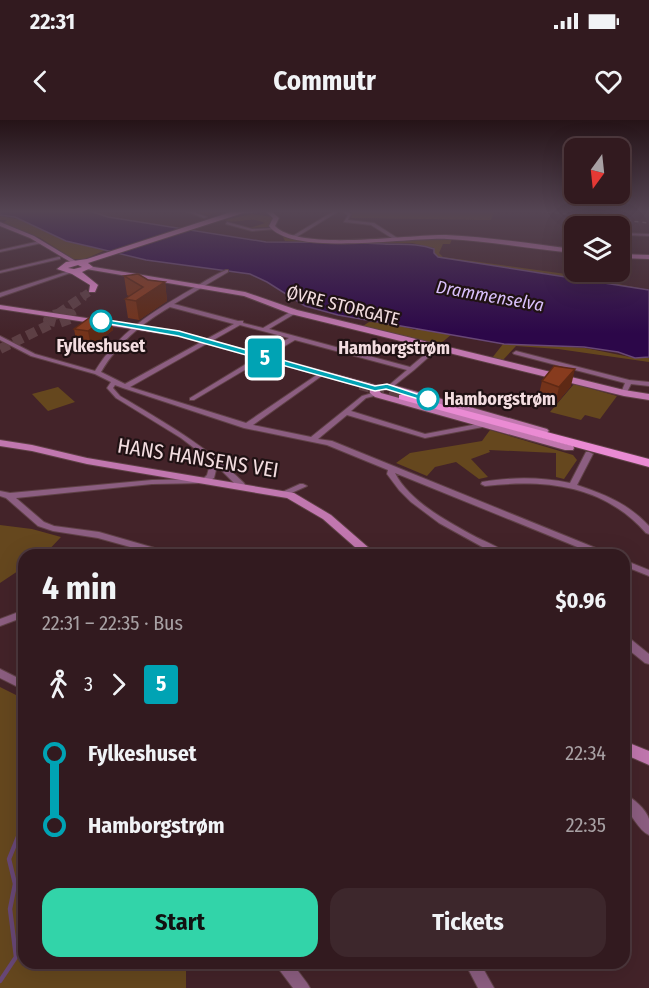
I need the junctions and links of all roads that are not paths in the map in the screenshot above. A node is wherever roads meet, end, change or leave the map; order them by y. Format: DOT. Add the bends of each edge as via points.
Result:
graph roads {
  1 [pos="52,252"];
  2 [pos="118,252"];
  3 [pos="630,257"];
  4 [pos="649,258"];
  5 [pos="72,267"];
  6 [pos="226,271"];
  7 [pos="0,272"];
  8 [pos="201,286"];
  9 [pos="94,290"];
  10 [pos="0,295"];
  11 [pos="170,304"];
  12 [pos="2,306"];
  13 [pos="294,312"];
  14 [pos="241,322"];
  15 [pos="138,327"];
  16 [pos="265,329"];
  17 [pos="295,337"];
  18 [pos="0,338"];
  19 [pos="207,341"];
  20 [pos="438,346"];
  21 [pos="516,353"];
  22 [pos="262,357"];
  23 [pos="412,369"];
  24 [pos="97,373"];
  25 [pos="321,374"];
  26 [pos="114,382"];
  27 [pos="629,382"];
  28 [pos="649,384"];
  29 [pos="125,387"];
  30 [pos="387,392"];
  31 [pos="624,393"];
  32 [pos="649,397"];
  33 [pos="192,399"];
  34 [pos="345,412"];
  35 [pos="485,424"];
  36 [pos="247,426"];
  37 [pos="516,429"];
  38 [pos="313,439"];
  39 [pos="0,443"];
  40 [pos="569,448"];
  41 [pos="593,451"];
  42 [pos="214,461"];
  43 [pos="649,463"];
  44 [pos="392,468"];
  45 [pos="649,471"];
  46 [pos="209,480"];
  47 [pos="485,484"];
  48 [pos="241,485"];
  49 [pos="303,486"];
  50 [pos="572,486"];
  51 [pos="284,493"];
  52 [pos="4,495"];
  53 [pos="649,531"];
  54 [pos="148,549"];
  55 [pos="364,549"];
  56 [pos="493,549"];
  57 [pos="590,549"];
  58 [pos="630,565"];
  59 [pos="647,569"];
  60 [pos="18,616"];
  61 [pos="0,623"];
  62 [pos="630,645"];
  63 [pos="649,660"];
  64 [pos="0,673"];
  65 [pos="18,683"];
  66 [pos="630,750"];
  67 [pos="649,758"];
  68 [pos="630,805"];
  69 [pos="649,829"];
  70 [pos="288,969"];
  71 [pos="475,969"];
  72 [pos="302,988"];
  73 [pos="486,988"];
  1 -- 5 [label="main road, ØVRE STORGATE"];
  2 -- 5 [label="main road"];
  3 -- 4 [label="main road"];
  5 -- 7 [label="street"];
  5 -- 8 [label="main road, ØVRE STORGATE"];
  5 -- 9 [label="main road" via="98,284"];
  5 -- 10 [label="street"];
  6 -- 8 [label="street"];
  8 -- 11 [label="street"];
  8 -- 13 [label="main road, ØVRE STORGATE" via="245,294"];
  11 -- 14 [label="street"];
  11 -- 15 [label="street"];
  12 -- 15 [label="main road"];
  13 -- 16 [label="street"];
  13 -- 20 [label="main road, ØVRE STORGATE"];
  14 -- 16 [label="street"];
  14 -- 19 [label="street"];
  15 -- 19 [label="main road"];
  15 -- 24 [label="street" via="112,349"];
  16 -- 17 [label="street"];
  17 -- 22 [label="street"];
  17 -- 23 [label="street"];
  18 -- 24 [label="street" via="33,355"];
  19 -- 22 [label="main road"];
  19 -- 29 [label="street"];
  20 -- 23 [label="street"];
  20 -- 31 [label="main road, ØVRE STORGATE"];
  21 -- 27 [label="street"];
  22 -- 25 [label="main road"];
  22 -- 33 [label="street"];
  23 -- 30 [label="street"];
  24 -- 26 [label="street"];
  25 -- 30 [label="main road"];
  25 -- 36 [label="street"];
  26 -- 29 [label="street"];
  26 -- 42 [label="street" via="110,388 118,397 174,429"];
  27 -- 28 [label="street"];
  27 -- 31 [label="street"];
  29 -- 36 [label="street"];
  30 -- 34 [label="street" via="363,397"];
  30 -- 35 [label="main road"];
  30 -- 37 [label="main road"];
  30 -- 41 [label="main road"];
  31 -- 32 [label="main road, ØVRE STORGATE"];
  34 -- 35 [label="street" via="425,436"];
  34 -- 38 [label="street"];
  35 -- 40 [label="main road"];
  36 -- 38 [label="street"];
  37 -- 40 [label="main road"];
  37 -- 41 [label="main road"];
  38 -- 44 [label="street"];
  39 -- 46 [label="main road, HANS HANSENS VEI"];
  40 -- 41 [label="main road"];
  41 -- 43 [label="main road"];
  41 -- 45 [label="main road"];
  41 -- 50 [label="street"];
  42 -- 46 [label="street"];
  42 -- 48 [label="street"];
  44 -- 56 [label="street" via="391,474 408,496 429,513"];
  44 -- 57 [label="street"];
  46 -- 48 [label="main road, HANS HANSENS VEI"];
  46 -- 52 [label="street"];
  47 -- 50 [label="street" via="525,479"];
  48 -- 51 [label="main road, HANS HANSENS VEI"];
  49 -- 51 [label="street"];
  50 -- 53 [label="street" via="636,514"];
  51 -- 55 [label="main road, HANS HANSENS VEI" via="327,517"];
  52 -- 54 [label="street" via="41,524"];
  58 -- 59 [label="street"];
  60 -- 61 [label="street"];
  62 -- 63 [label="street"];
  64 -- 65 [label="street"];
  66 -- 67 [label="main road"];
  68 -- 69 [label="street"];
  70 -- 72 [label="street"];
  71 -- 73 [label="street"];
}
